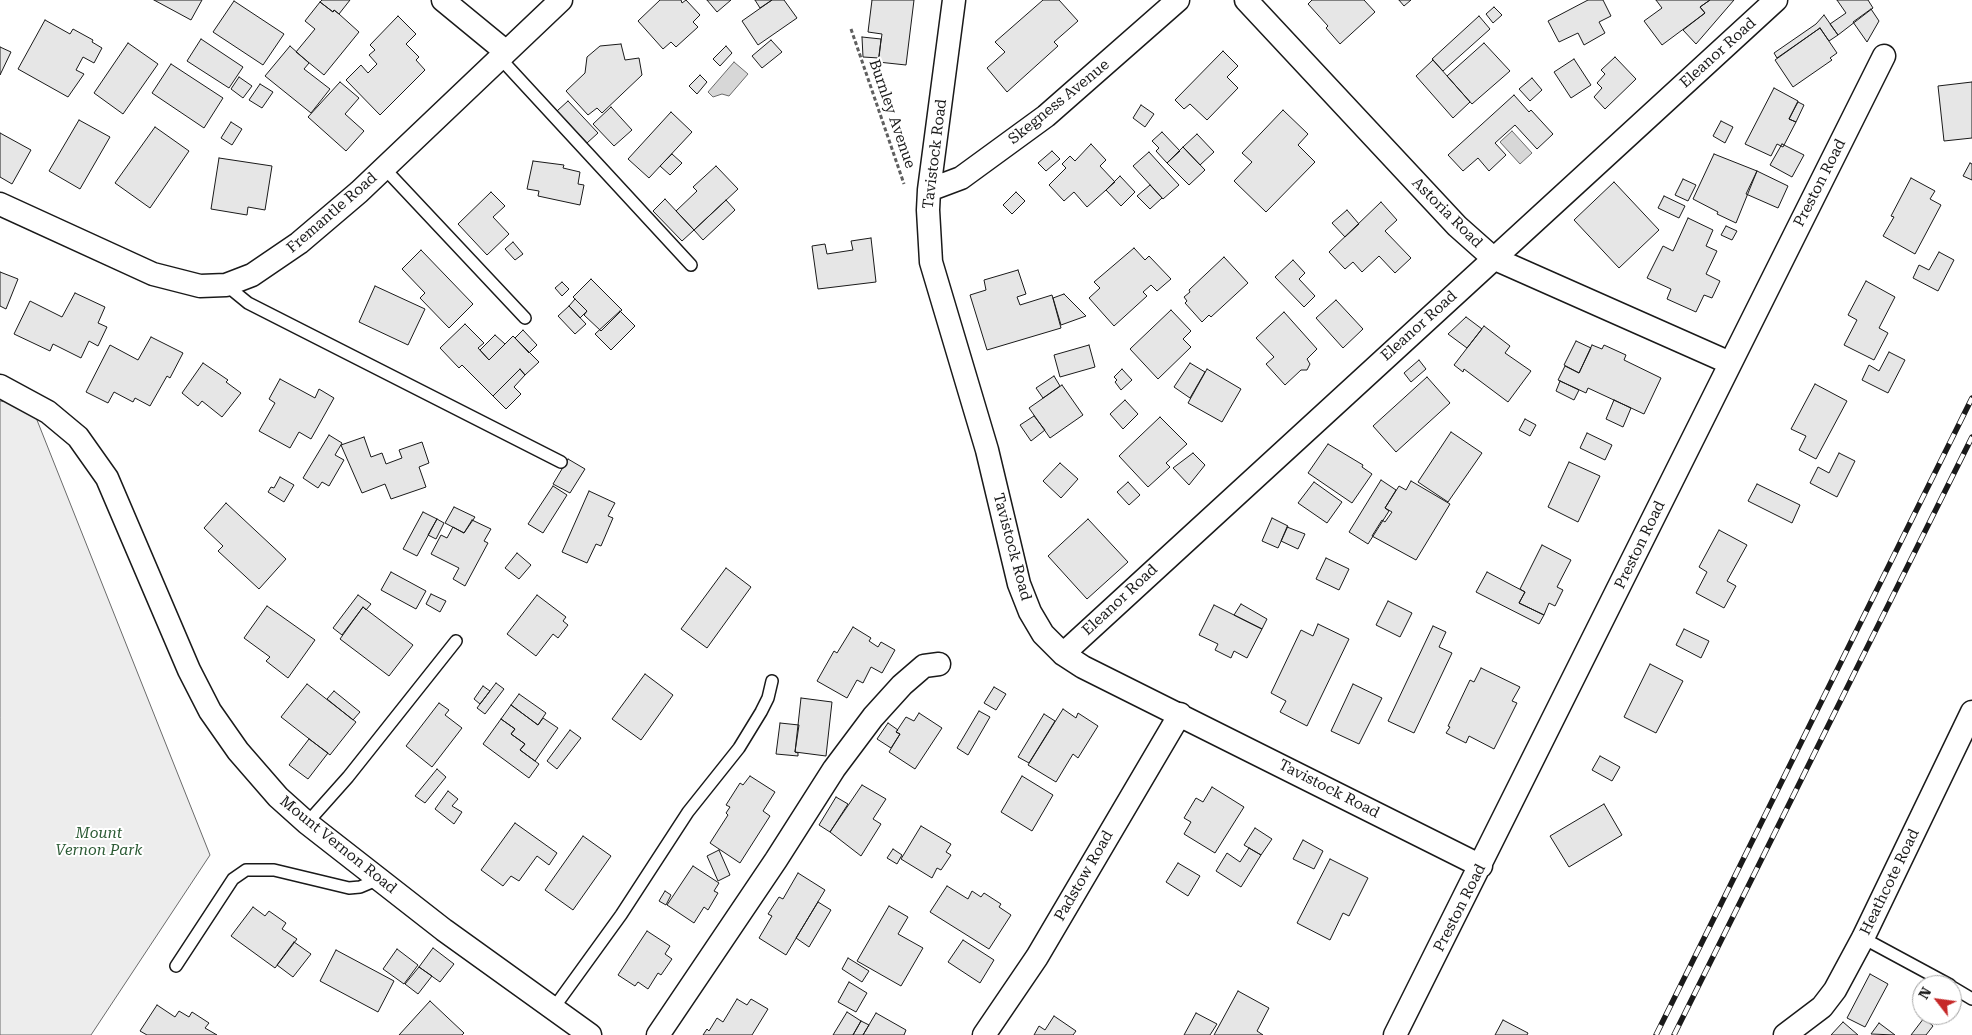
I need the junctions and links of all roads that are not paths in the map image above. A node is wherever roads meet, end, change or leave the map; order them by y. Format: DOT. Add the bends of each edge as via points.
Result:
graph roads {
  1 [pos="443,0"];
  2 [pos="561,0"];
  3 [pos="954,0"];
  4 [pos="1178,0"];
  5 [pos="1246,0"];
  6 [pos="1776,0"];
  7 [pos="502,54"];
  8 [pos="1884,56"];
  9 [pos="384,168"];
  10 [pos="929,190"];
  11 [pos="0,204"];
  12 [pos="1493,258"];
  13 [pos="691,265"];
  14 [pos="226,285"];
  15 [pos="525,318"];
  16 [pos="1730,363"];
  17 [pos="0,386"];
  18 [pos="561,462"];
  19 [pos="456,641"];
  20 [pos="1063,654"];
  21 [pos="939,664"];
  22 [pos="772,681"];
  23 [pos="1972,712"];
  24 [pos="1180,714"];
  25 [pos="308,823"];
  26 [pos="1481,866"];
  27 [pos="379,879"];
  28 [pos="1863,938"];
  29 [pos="176,966"];
  30 [pos="1931,975"];
  31 [pos="553,1008"];
  32 [pos="590,1035"];
  33 [pos="658,1035"];
  34 [pos="984,1035"];
  35 [pos="1395,1035"];
  36 [pos="1785,1035"];
  1 -- 7 [label="street"];
  2 -- 7 [label="street, Fremantle Road"];
  3 -- 10 [label="street, Tavistock Road"];
  4 -- 10 [label="street, Skegness Avenue" via="1046,116 961,178"];
  5 -- 12 [label="street, Astoria Road" via="1457,226"];
  6 -- 12 [label="street, Eleanor Road"];
  7 -- 9 [label="street, Fremantle Road"];
  7 -- 13 [label="lane"];
  8 -- 16 [label="street, Preston Road"];
  9 -- 14 [label="street, Fremantle Road" via="299,244 252,275"];
  9 -- 15 [label="lane"];
  10 -- 20 [label="street, Tavistock Road" via="931,262 986,450 1019,584 1043,634"];
  11 -- 14 [label="street, Fremantle Road" via="153,274 200,286"];
  12 -- 16 [label="street, Astoria Road"];
  12 -- 20 [label="street, Eleanor Road"];
  14 -- 18 [label="lane" via="248,303"];
  16 -- 26 [label="street, Preston Road"];
  17 -- 25 [label="street, Mount Vernon Road" via="48,412 78,437 107,478 210,712 278,797"];
  19 -- 25 [label="lane"];
  20 -- 24 [label="street, Tavistock Road"];
  21 -- 33 [label="street" via="924,666 902,684 873,717 834,769"];
  22 -- 31 [label="lane" via="768,698 739,748 688,812"];
  23 -- 28 [label="street, Heathcote Road"];
  24 -- 26 [label="street, Tavistock Road"];
  24 -- 34 [label="street, Padstow Road" via="1037,957"];
  25 -- 27 [label="street, Mount Vernon Road"];
  26 -- 35 [label="street, Preston Road"];
  27 -- 29 [label="lane" via="360,888 349,888 274,870 246,870 233,879"];
  27 -- 31 [label="street, Mount Vernon Road"];
  28 -- 30 [label="lane"];
  28 -- 36 [label="street, Heathcote Road" via="1822,1007"];
  31 -- 32 [label="street, Mount Vernon Road"];
}
